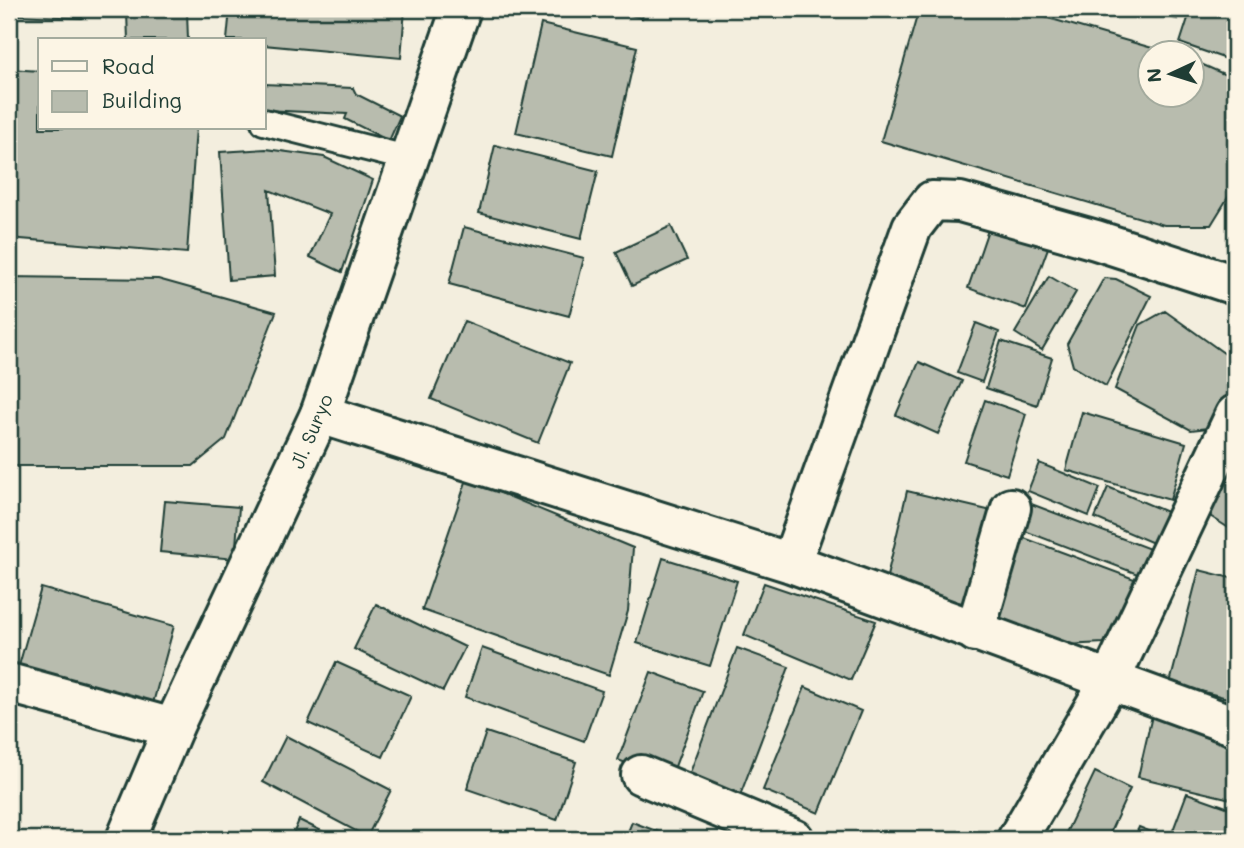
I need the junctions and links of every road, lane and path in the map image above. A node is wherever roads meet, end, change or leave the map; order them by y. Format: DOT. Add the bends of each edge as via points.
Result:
graph roads {
  1 [pos="461,9"];
  2 [pos="266,123"];
  3 [pos="410,159"];
  4 [pos="1235,285"];
  5 [pos="320,414"];
  6 [pos="1235,415"];
  7 [pos="1011,508"];
  8 [pos="791,563"];
  9 [pos="975,632"];
  10 [pos="1109,682"];
  11 [pos="9,683"];
  12 [pos="1235,726"];
  13 [pos="173,728"];
  14 [pos="641,775"];
  15 [pos="126,839"];
  16 [pos="794,839"];
  17 [pos="1017,839"];
  1 -- 3 [label="street, Jl. Suryo"];
  2 -- 3 [label="lane"];
  3 -- 5 [label="street, Jl. Suryo"];
  4 -- 8 [label="street" via="973,205 932,201 912,227"];
  5 -- 8 [label="street"];
  5 -- 13 [label="street, Jl. Suryo"];
  6 -- 10 [label="street"];
  7 -- 9 [label="street"];
  8 -- 9 [label="street"];
  9 -- 10 [label="street"];
  10 -- 12 [label="street"];
  10 -- 17 [label="street"];
  11 -- 13 [label="street"];
  13 -- 15 [label="street, Jl. Suryo"];
  14 -- 16 [label="street"];
}
